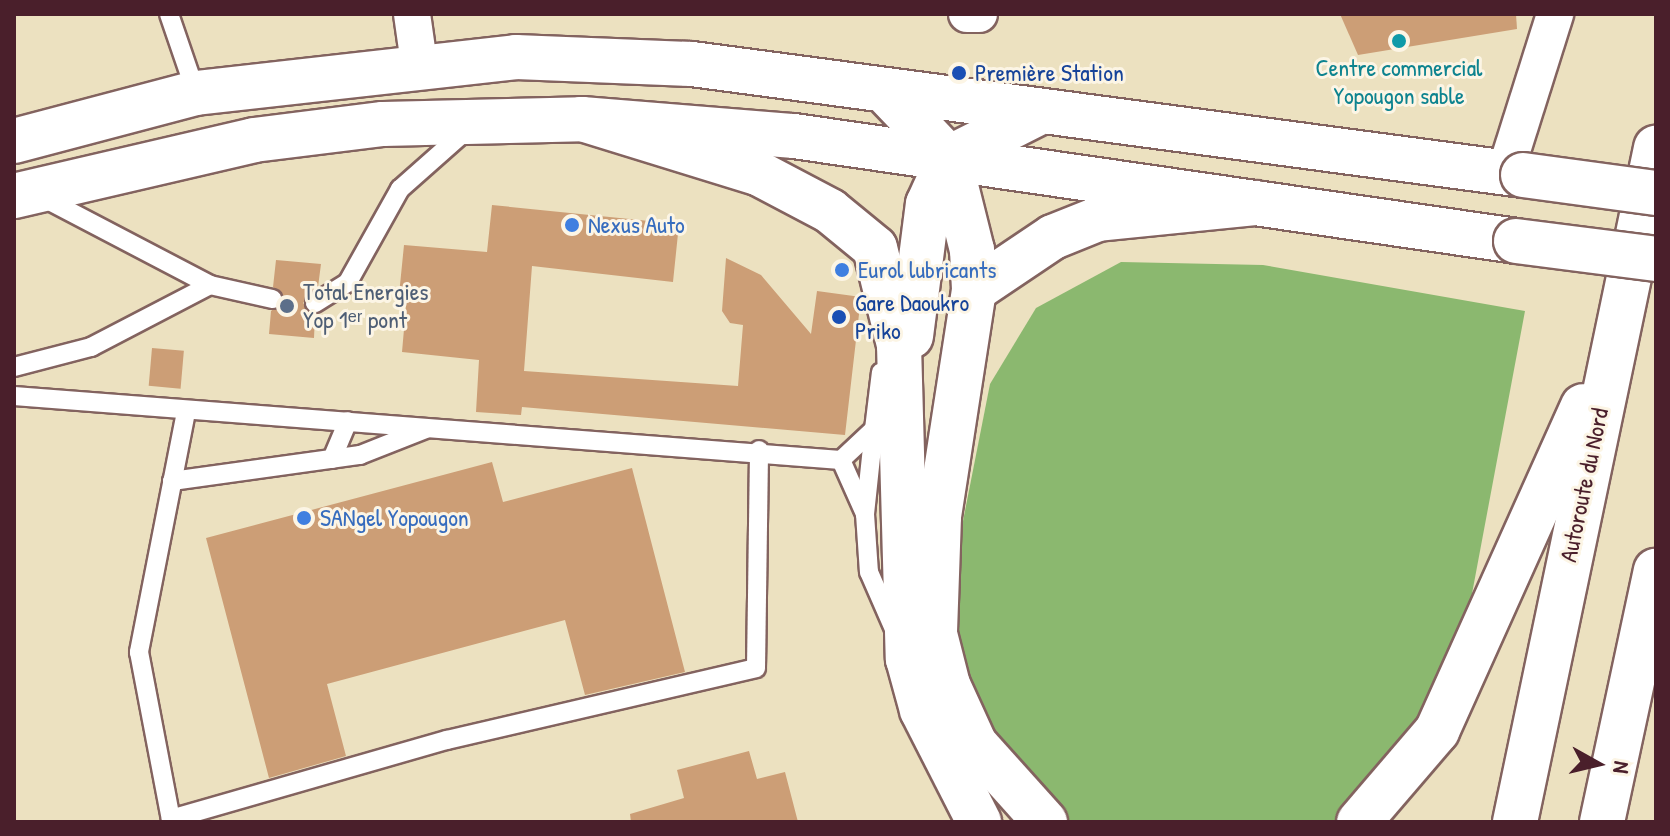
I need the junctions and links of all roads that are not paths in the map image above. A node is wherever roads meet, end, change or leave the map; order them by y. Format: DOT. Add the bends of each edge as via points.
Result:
graph roads {
  1 [pos="169,14"];
  2 [pos="412,14"];
  3 [pos="967,14"];
  4 [pos="979,14"];
  5 [pos="1555,14"];
  6 [pos="419,63"];
  7 [pos="885,91"];
  8 [pos="196,93"];
  9 [pos="1036,114"];
  10 [pos="582,119"];
  11 [pos="479,120"];
  12 [pos="14,141"];
  13 [pos="1656,148"];
  14 [pos="949,158"];
  15 [pos="1514,174"];
  16 [pos="1656,193"];
  17 [pos="22,194"];
  18 [pos="1255,203"];
  19 [pos="1656,259"];
  20 [pos="210,285"];
  21 [pos="974,290"];
  22 [pos="272,299"];
  23 [pos="315,303"];
  24 [pos="1614,338"];
  25 [pos="14,367"];
  26 [pos="14,396"];
  27 [pos="186,412"];
  28 [pos="889,420"];
  29 [pos="348,421"];
  30 [pos="435,426"];
  31 [pos="759,450"];
  32 [pos="332,459"];
  33 [pos="841,460"];
  34 [pos="172,481"];
  35 [pos="865,514"];
  36 [pos="1656,571"];
  37 [pos="908,659"];
  38 [pos="979,822"];
  39 [pos="1045,822"];
  40 [pos="1359,822"];
  41 [pos="1515,822"];
  42 [pos="1602,822"];
  1 -- 8 [label="lane"];
  2 -- 6 [label="street"];
  3 -- 4 [label="street"];
  5 -- 15 [label="street"];
  6 -- 7 [label="main road" via="516,57 692,64"];
  6 -- 8 [label="main road"];
  7 -- 9 [label="main road"];
  7 -- 14 [label="main road"];
  8 -- 12 [label="main road"];
  9 -- 14 [label="main road"];
  9 -- 15 [label="main road"];
  10 -- 11 [label="main road"];
  10 -- 14 [label="main road"];
  10 -- 28 [label="main road" via="697,150 830,211 875,248 891,294"];
  11 -- 17 [label="main road" via="254,140"];
  11 -- 23 [label="lane" via="400,189 348,282"];
  13 -- 24 [label="main road, Autoroute du Nord"];
  14 -- 18 [label="main road"];
  14 -- 21 [label="main road" via="963,197"];
  14 -- 28 [label="main road" via="928,204"];
  15 -- 16 [label="main road, bridge"];
  17 -- 20 [label="lane"];
  18 -- 19 [label="main road, bridge"];
  18 -- 21 [label="main road" via="1098,219 1053,237"];
  20 -- 22 [label="lane"];
  20 -- 25 [label="lane" via="91,347"];
  21 -- 39 [label="main road" via="939,517 935,634 948,685 975,744"];
  24 -- 40 [label="main road" via="1437,731"];
  24 -- 41 [label="main road, Autoroute du Nord"];
  26 -- 27 [label="lane"];
  27 -- 29 [label="lane"];
  27 -- 34 [label="lane"];
  28 -- 33 [label="lane"];
  28 -- 35 [label="lane"];
  28 -- 37 [label="main road"];
  29 -- 30 [label="lane"];
  29 -- 32 [label="lane"];
  30 -- 31 [label="lane"];
  30 -- 32 [label="lane"];
  31 -- 33 [label="lane"];
  31 -- 34 [label="lane" via="756,668 447,740 171,819 139,652"];
  32 -- 34 [label="lane"];
  33 -- 35 [label="lane"];
  35 -- 37 [label="lane" via="869,572"];
  36 -- 42 [label="main road"];
  37 -- 38 [label="main road" via="922,710"];
}
